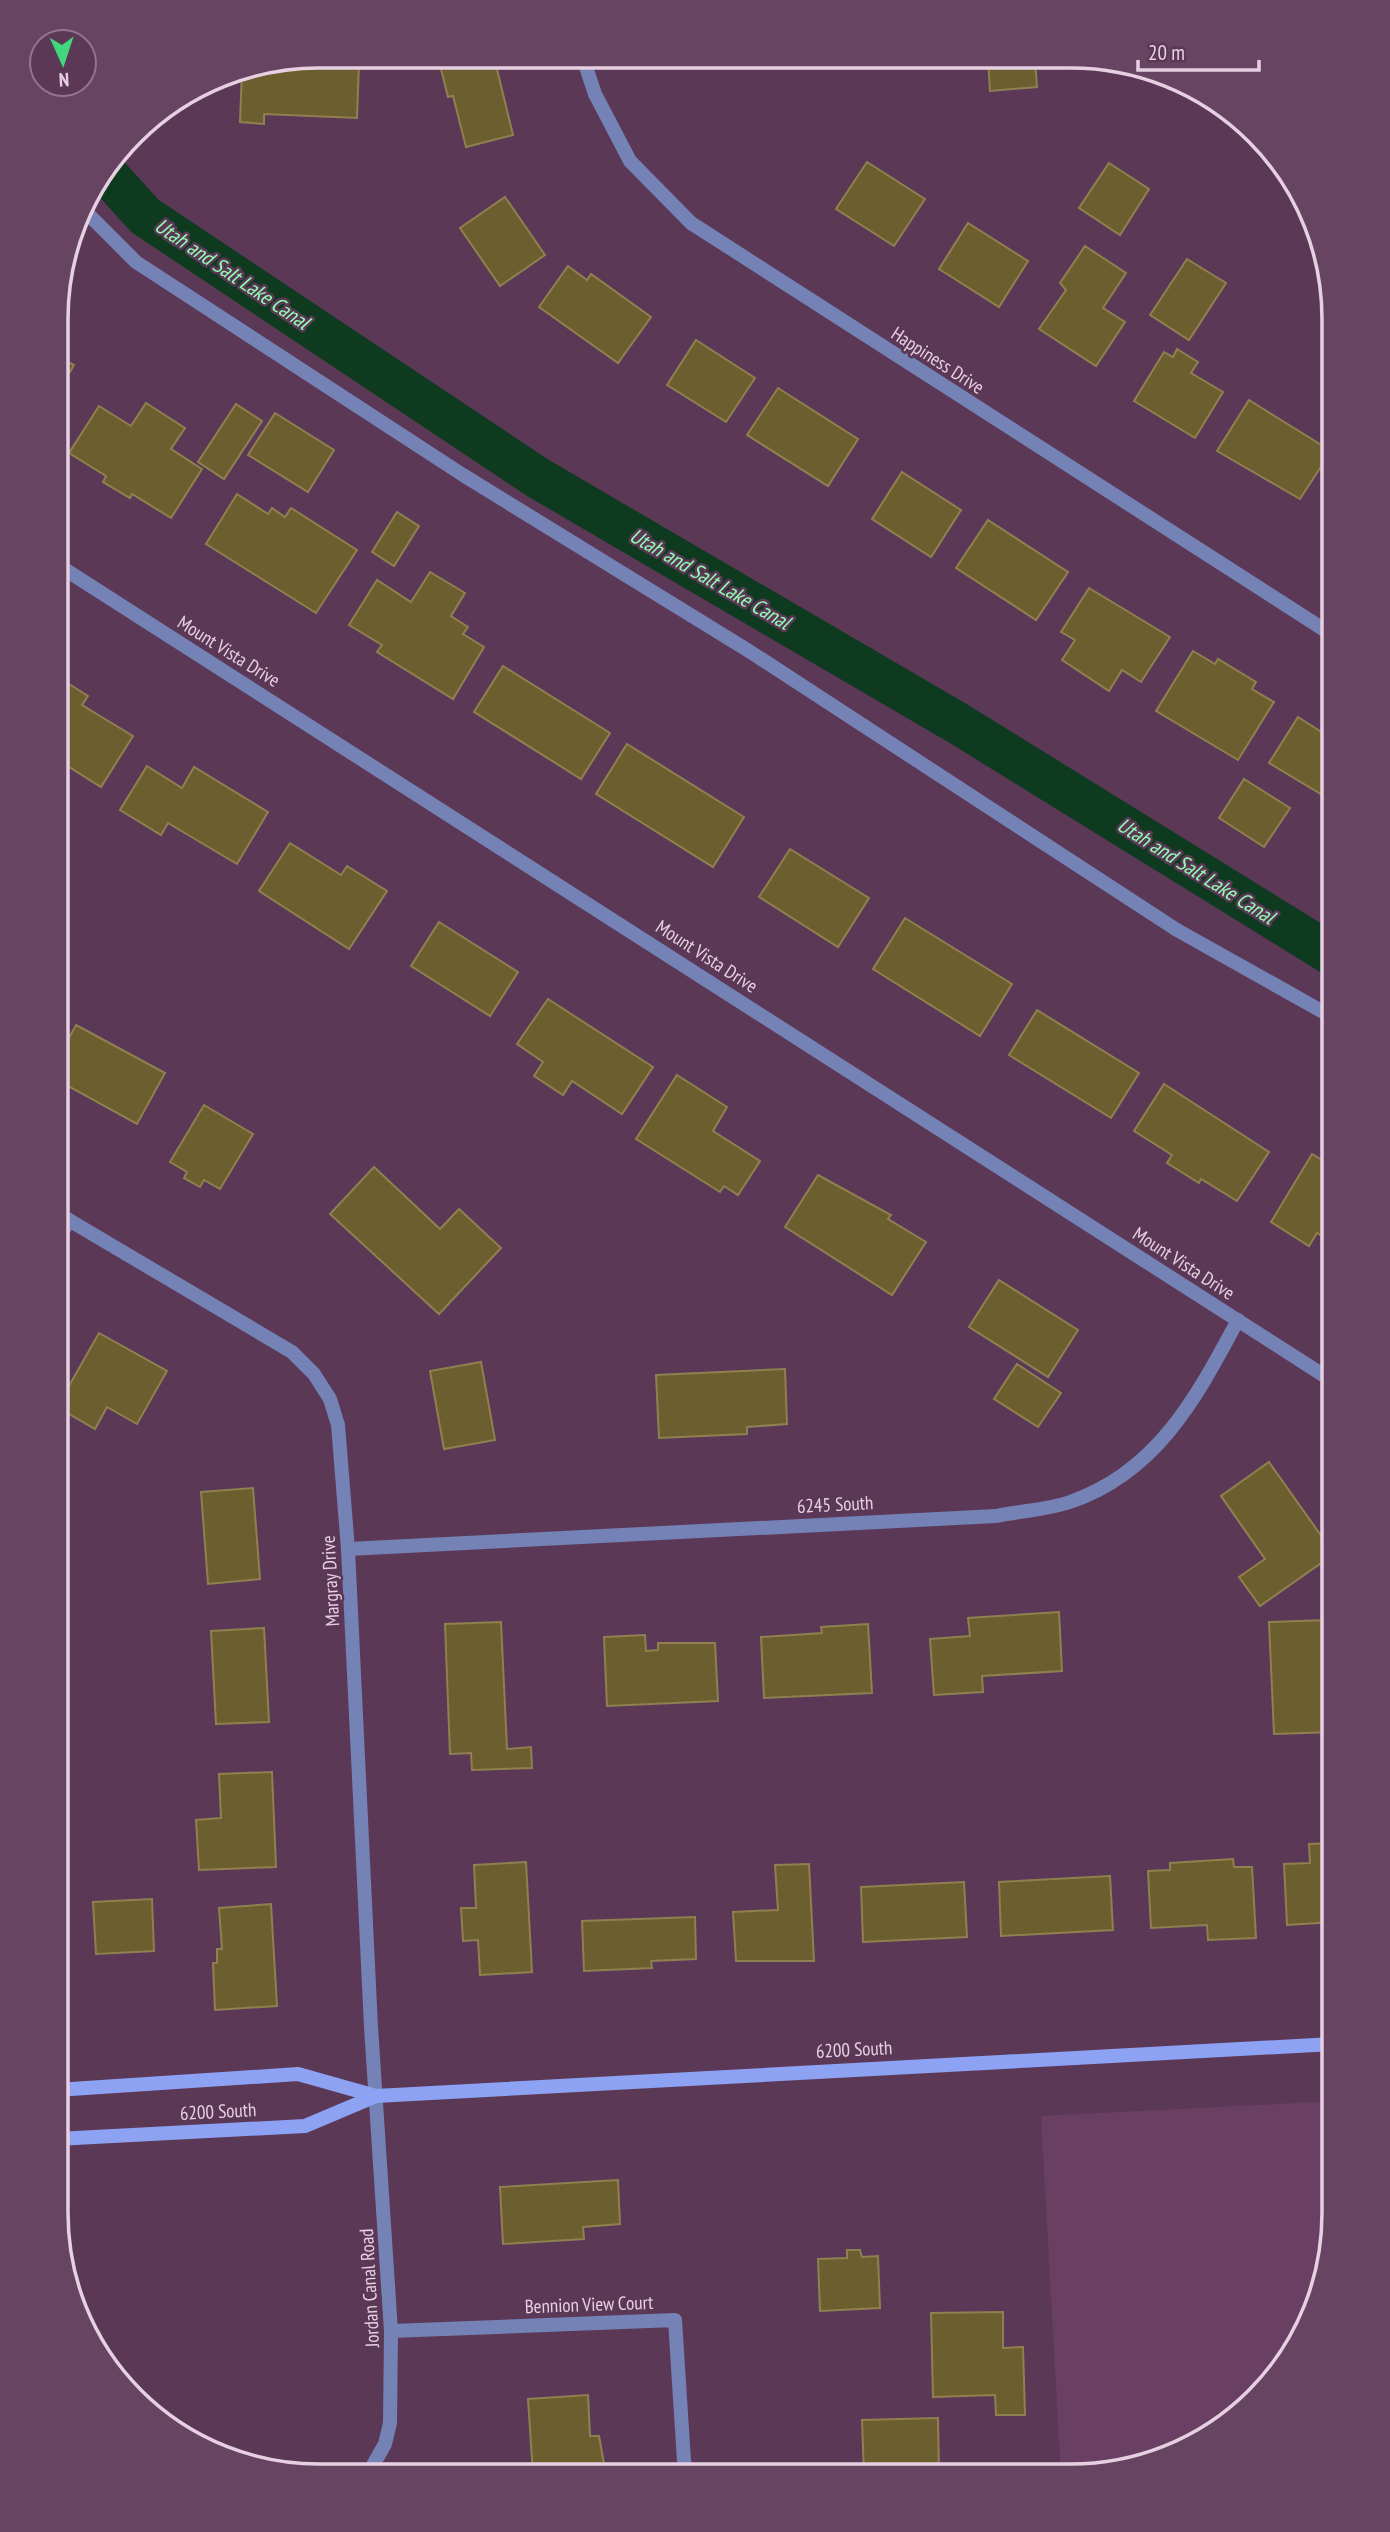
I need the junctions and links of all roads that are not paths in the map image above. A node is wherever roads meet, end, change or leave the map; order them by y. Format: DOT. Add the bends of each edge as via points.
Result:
graph roads {
  1 [pos="586,68"];
  2 [pos="90,216"];
  3 [pos="68,571"];
  4 [pos="1322,628"];
  5 [pos="1322,1011"];
  6 [pos="68,1219"];
  7 [pos="1238,1320"];
  8 [pos="1322,1374"];
  9 [pos="348,1549"];
  10 [pos="1322,2044"];
  11 [pos="68,2089"];
  12 [pos="376,2096"];
  13 [pos="68,2138"];
  14 [pos="391,2331"];
  15 [pos="374,2464"];
  16 [pos="685,2464"];
  1 -- 4 [label="street, Happiness Drive" via="630,160 691,223"];
  2 -- 5 [label="street" via="136,262 451,467 749,651 1177,930"];
  3 -- 7 [label="street, Mount Vista Drive"];
  6 -- 9 [label="street, Margray Drive" via="292,1352 314,1374 330,1399 338,1425"];
  7 -- 8 [label="street, Mount Vista Drive"];
  7 -- 9 [label="street, 6245 South" via="1194,1402 1169,1432 1117,1478 1070,1502 996,1516"];
  9 -- 12 [label="street, Margray Drive"];
  10 -- 12 [label="main road, 6200 South"];
  11 -- 12 [label="main road, 6200 South" via="299,2074"];
  12 -- 13 [label="main road, 6200 South" via="305,2126"];
  12 -- 14 [label="street, Jordan Canal Road"];
  14 -- 15 [label="street, Jordan Canal Road" via="390,2423"];
  14 -- 16 [label="street, Bennion View Court" via="675,2319"];
}
